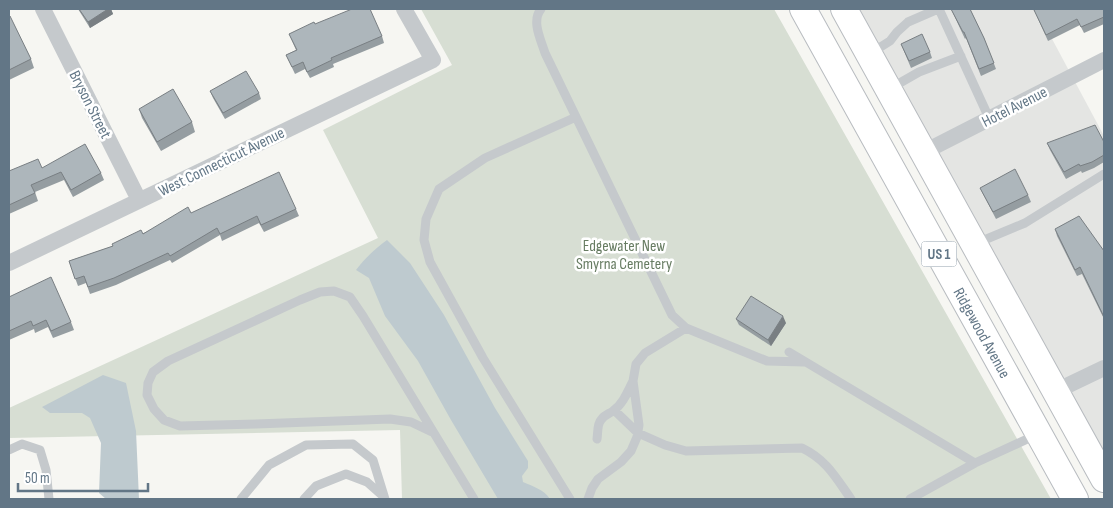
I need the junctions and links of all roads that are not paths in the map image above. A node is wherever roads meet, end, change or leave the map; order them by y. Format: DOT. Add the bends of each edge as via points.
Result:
graph roads {
  1 [pos="43,9"];
  2 [pos="404,9"];
  3 [pos="541,9"];
  4 [pos="803,9"];
  5 [pos="844,9"];
  6 [pos="938,9"];
  7 [pos="869,54"];
  8 [pos="961,56"];
  9 [pos="1104,60"];
  10 [pos="889,89"];
  11 [pos="576,117"];
  12 [pos="989,118"];
  13 [pos="924,152"];
  14 [pos="1104,174"];
  15 [pos="139,200"];
  16 [pos="912,204"];
  17 [pos="974,244"];
  18 [pos="9,263"];
  19 [pos="686,328"];
  20 [pos="789,352"];
  21 [pos="804,362"];
  22 [pos="1104,368"];
  23 [pos="633,381"];
  24 [pos="1053,386"];
  25 [pos="614,410"];
  26 [pos="432,432"];
  27 [pos="638,433"];
  28 [pos="1038,433"];
  29 [pos="597,439"];
  30 [pos="9,450"];
  31 [pos="975,463"];
  32 [pos="1104,479"];
  33 [pos="385,498"];
  34 [pos="49,499"];
  35 [pos="241,499"];
  36 [pos="304,499"];
  37 [pos="474,499"];
  38 [pos="570,499"];
  39 [pos="588,499"];
  40 [pos="851,499"];
  41 [pos="910,499"];
  42 [pos="1075,499"];
  43 [pos="1099,499"];
  1 -- 15 [label="street, Bryson Street"];
  2 -- 15 [label="street, West Connecticut Avenue" via="433,60"];
  3 -- 11 [label="lane" via="536,21 545,53"];
  4 -- 16 [label="main road, Ridgewood Avenue / US 1"];
  5 -- 7 [label="main road, US 1"];
  6 -- 7 [label="lane" via="908,22 890,41"];
  6 -- 8 [label="lane"];
  7 -- 10 [label="main road, US 1"];
  8 -- 10 [label="lane" via="918,72"];
  8 -- 12 [label="lane"];
  9 -- 12 [label="street, Hotel Avenue"];
  10 -- 13 [label="main road, US 1"];
  11 -- 19 [label="lane" via="672,315"];
  11 -- 38 [label="lane" via="485,158 439,189 426,219 424,240 430,262 483,358"];
  12 -- 13 [label="street, Hotel Avenue"];
  13 -- 17 [label="main road, US 1"];
  14 -- 17 [label="lane" via="1025,223"];
  15 -- 18 [label="street, West Connecticut Avenue"];
  16 -- 24 [label="main road" via="938,217 1024,368 1031,376"];
  16 -- 28 [label="main road, Ridgewood Avenue / US 1"];
  17 -- 24 [label="main road, US 1"];
  19 -- 21 [label="lane" via="767,361"];
  19 -- 23 [label="lane" via="645,353 636,364"];
  20 -- 21 [label="lane"];
  21 -- 31 [label="lane"];
  22 -- 24 [label="street"];
  23 -- 25 [label="lane"];
  23 -- 27 [label="lane"];
  24 -- 32 [label="main road, US 1"];
  25 -- 27 [label="lane"];
  25 -- 29 [label="lane" via="599,421"];
  26 -- 26 [label="lane" via="364,316 350,297 334,291 320,292 300,300 168,361 153,372 148,383 147,395 154,409 164,420 180,426 390,419 411,422"];
  26 -- 37 [label="lane"];
  27 -- 39 [label="lane" via="631,452 598,479"];
  27 -- 40 [label="lane" via="686,451 802,448 823,462"];
  28 -- 31 [label="lane"];
  28 -- 42 [label="main road, Ridgewood Avenue / US 1"];
  28 -- 43 [label="main road" via="1065,442"];
  30 -- 34 [label="lane" via="22,444 40,450"];
  31 -- 41 [label="lane"];
  33 -- 35 [label="lane" via="372,460 353,444 306,445 269,465"];
  33 -- 36 [label="lane" via="367,482 346,474 316,486"];
}
